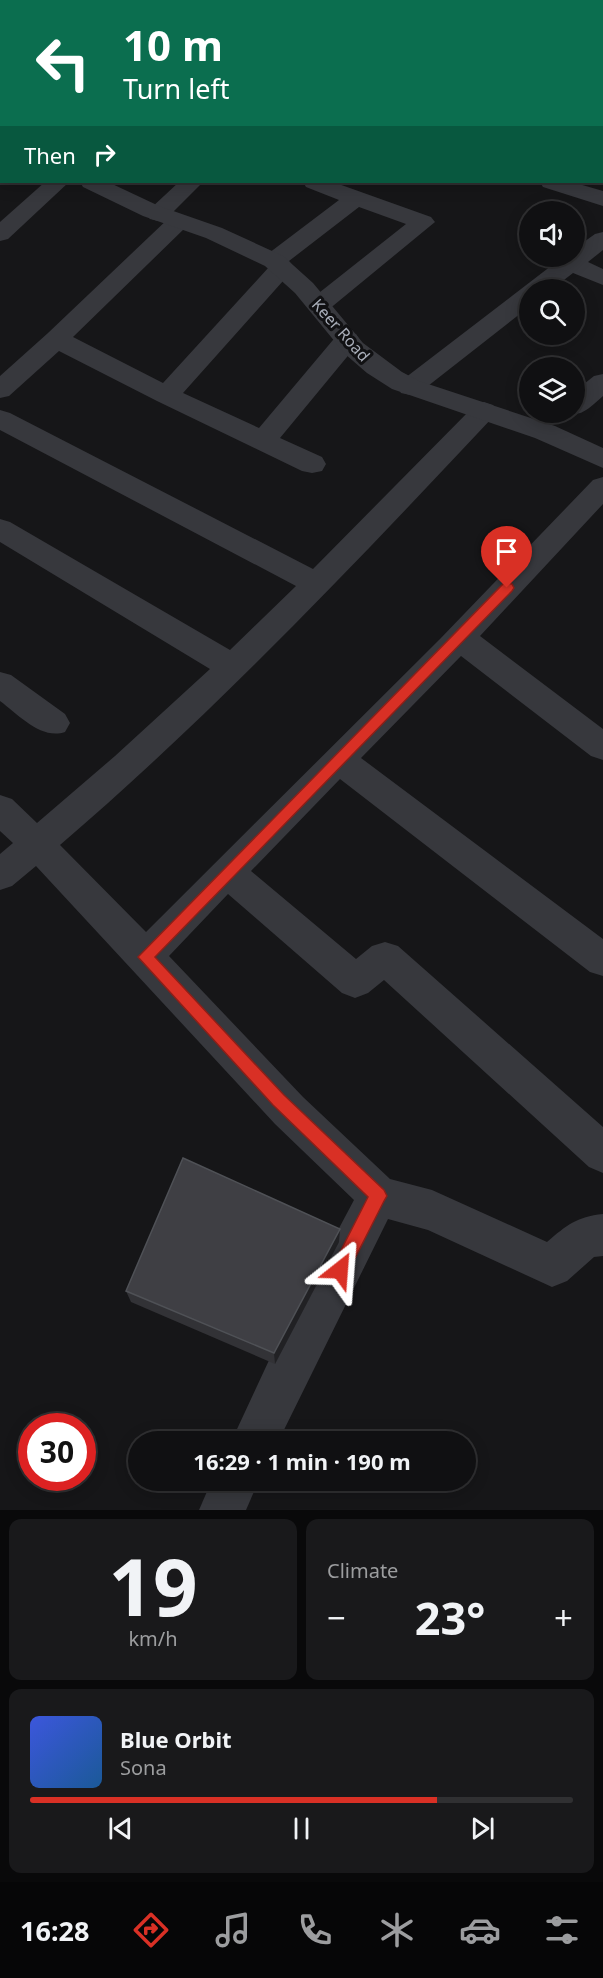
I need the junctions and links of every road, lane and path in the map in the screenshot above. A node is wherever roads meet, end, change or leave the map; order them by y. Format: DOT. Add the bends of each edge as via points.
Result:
graph roads {
  1 [pos="57,183"];
  2 [pos="93,183"];
  3 [pos="191,183"];
  4 [pos="317,183"];
  5 [pos="554,183"];
  6 [pos="356,198"];
  7 [pos="603,199"];
  8 [pos="168,218"];
  9 [pos="0,234"];
  10 [pos="603,239"];
  11 [pos="585,252"];
  12 [pos="278,264"];
  13 [pos="566,267"];
  14 [pos="580,267"];
  15 [pos="603,278"];
  16 [pos="550,279"];
  17 [pos="519,302"];
  18 [pos="319,305"];
  19 [pos="57,339"];
  20 [pos="347,340"];
  21 [pos="603,382"];
  22 [pos="410,387"];
  23 [pos="0,390"];
  24 [pos="166,394"];
  25 [pos="585,398"];
  26 [pos="484,411"];
  27 [pos="0,419"];
  28 [pos="555,423"];
  29 [pos="545,432"];
  30 [pos="263,441"];
  31 [pos="603,459"];
  32 [pos="312,464"];
  33 [pos="603,487"];
  34 [pos="0,529"];
  35 [pos="318,584"];
  36 [pos="460,638"];
  37 [pos="231,666"];
  38 [pos="0,684"];
  39 [pos="54,723"];
  40 [pos="603,747"];
  41 [pos="339,759"];
  42 [pos="0,809"];
  43 [pos="38,844"];
  44 [pos="226,872"];
  45 [pos="0,875"];
  46 [pos="146,957"];
  47 [pos="603,960"];
  48 [pos="603,1153"];
  49 [pos="378,1196"];
  50 [pos="603,1235"];
  51 [pos="259,1431"];
  52 [pos="231,1491"];
  53 [pos="222,1510"];
  1 -- 9 [label="street"];
  2 -- 8 [label="street, Keer Road"];
  3 -- 8 [label="street"];
  4 -- 6 [label="street"];
  5 -- 7 [label="street"];
  6 -- 12 [label="street"];
  6 -- 18 [label="street" via="423,222"];
  8 -- 12 [label="street, Keer Road" via="214,233"];
  8 -- 19 [label="street"];
  10 -- 11 [label="street"];
  12 -- 18 [label="street, Keer Road"];
  12 -- 24 [label="street"];
  13 -- 16 [label="street"];
  14 -- 15 [label="street"];
  17 -- 22 [label="street"];
  18 -- 20 [label="street, Keer Road"];
  19 -- 23 [label="street"];
  19 -- 24 [label="street"];
  20 -- 22 [label="street, Keer Road" via="377,369"];
  20 -- 30 [label="street"];
  21 -- 25 [label="street"];
  22 -- 26 [label="street, Keer Road"];
  24 -- 30 [label="street"];
  26 -- 29 [label="street, Keer Road"];
  26 -- 35 [label="street"];
  27 -- 35 [label="street"];
  28 -- 29 [label="street"];
  29 -- 31 [label="street, Keer Road"];
  30 -- 32 [label="street"];
  33 -- 36 [label="street"];
  34 -- 37 [label="street"];
  35 -- 37 [label="street"];
  36 -- 40 [label="street"];
  36 -- 41 [label="street"];
  37 -- 43 [label="street"];
  38 -- 39 [label="street"];
  41 -- 44 [label="street"];
  41 -- 47 [label="street"];
  42 -- 43 [label="street"];
  43 -- 45 [label="street"];
  43 -- 46 [label="street"];
  44 -- 46 [label="street"];
  44 -- 48 [label="street" via="355,981 385,958"];
  46 -- 49 [label="street" via="278,1100"];
  49 -- 50 [label="street" via="432,1211 552,1266 585,1237"];
  49 -- 51 [label="street"];
  52 -- 53 [label="street"];
}
